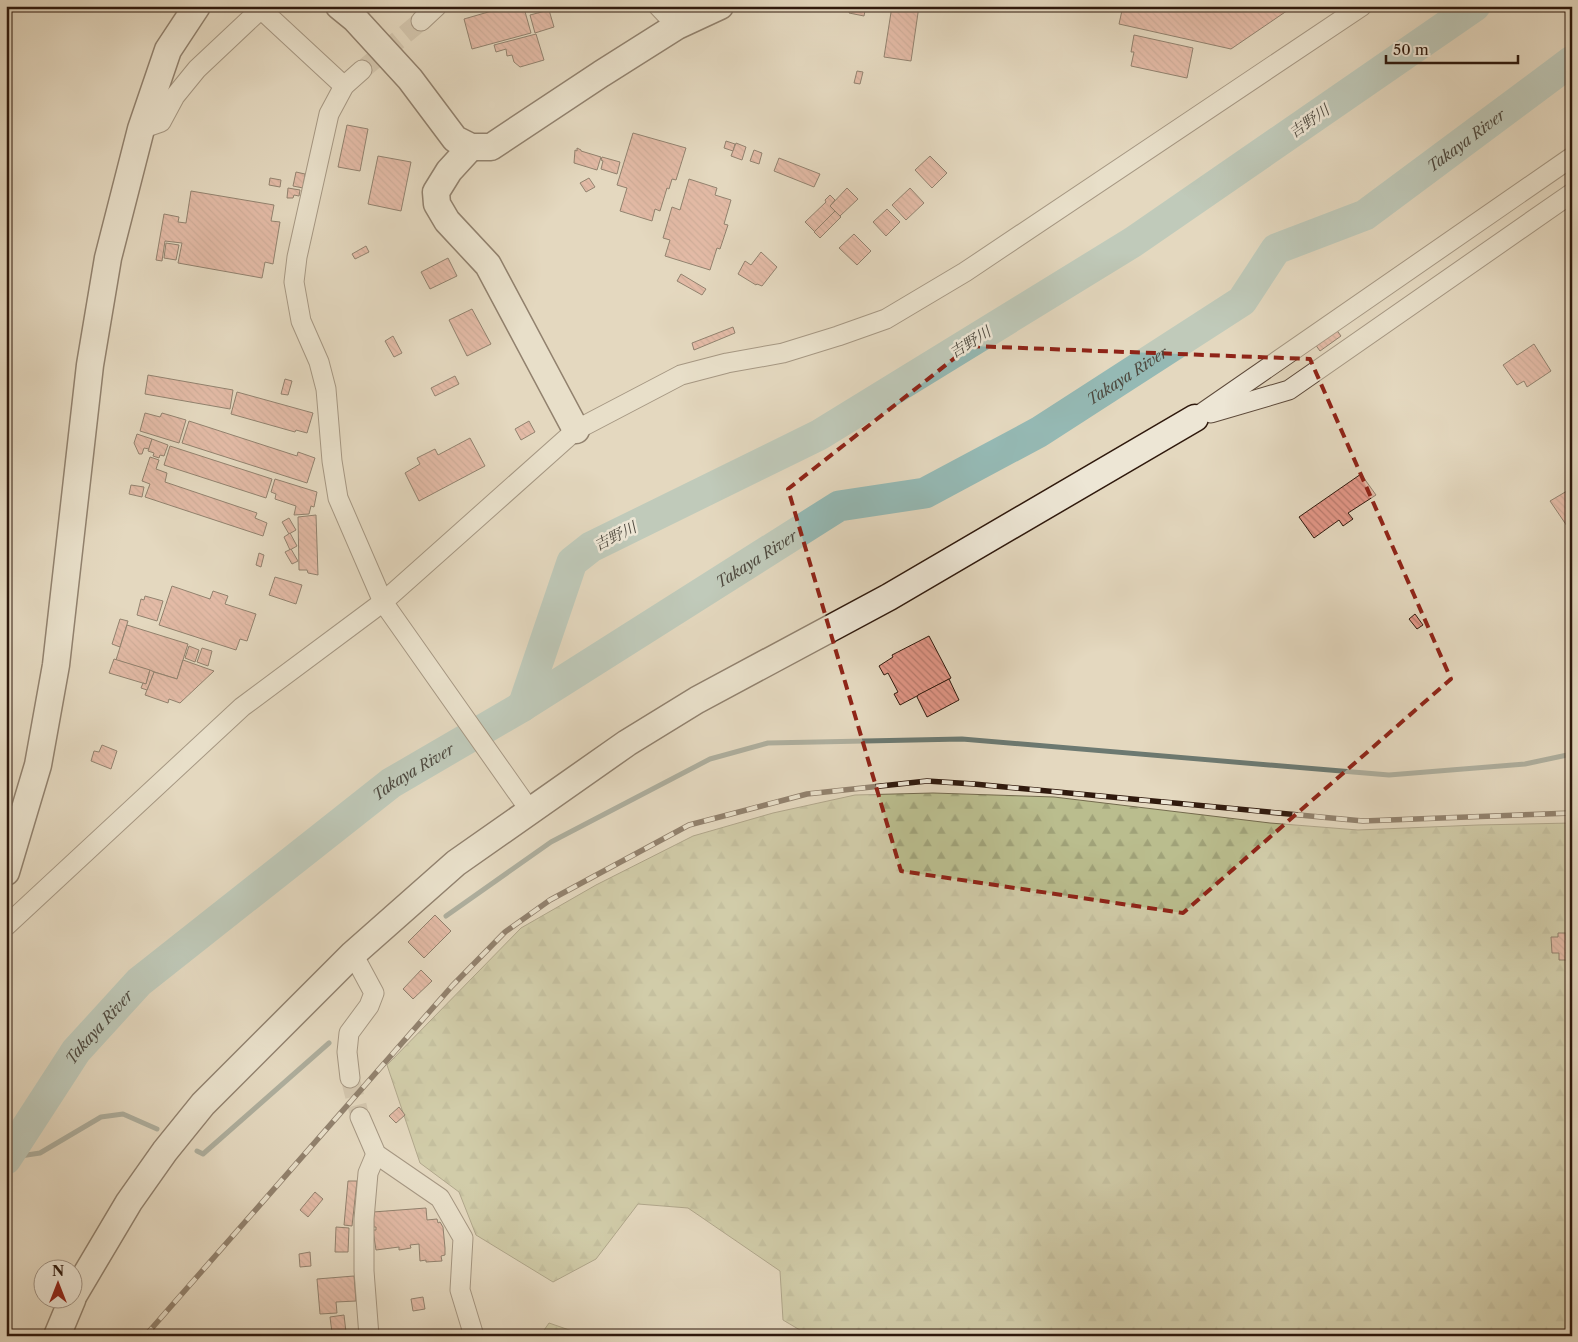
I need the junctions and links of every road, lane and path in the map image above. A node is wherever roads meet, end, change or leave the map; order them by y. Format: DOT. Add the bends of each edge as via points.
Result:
graph roads {
  1 [pos="197,6"];
  2 [pos="340,6"];
  3 [pos="437,6"];
  4 [pos="658,6"];
  5 [pos="720,6"];
  6 [pos="1362,6"];
  7 [pos="263,8"];
  8 [pos="421,21"];
  9 [pos="677,26"];
  10 [pos="362,70"];
  11 [pos="344,86"];
  12 [pos="141,129"];
  13 [pos="471,147"];
  14 [pos="1572,157"];
  15 [pos="1572,193"];
  16 [pos="1195,418"];
  17 [pos="576,430"];
  18 [pos="385,605"];
  19 [pos="530,812"];
  20 [pos="6,872"];
  21 [pos="6,926"];
  22 [pos="353,954"];
  23 [pos="350,1078"];
  24 [pos="360,1117"];
  25 [pos="376,1154"];
  26 [pos="82,1282"];
  27 [pos="68,1310"];
  28 [pos="57,1336"];
  29 [pos="369,1336"];
  30 [pos="474,1336"];
  1 -- 12 [label="street" via="168,50"];
  2 -- 13 [label="street" via="410,79 455,138"];
  3 -- 8 [label="street"];
  4 -- 9 [label="street"];
  5 -- 9 [label="street"];
  6 -- 17 [label="street" via="965,272 886,319 783,353 727,363 681,376"];
  7 -- 11 [label="street"];
  7 -- 12 [label="street" via="197,69 175,96 161,122"];
  9 -- 13 [label="street" via="491,147"];
  10 -- 11 [label="street"];
  11 -- 18 [label="street" via="329,114 294,282 301,320 319,362 326,389 338,498"];
  12 -- 20 [label="street" via="108,258 90,365 56,665 38,765"];
  13 -- 17 [label="street" via="449,170 436,192 437,204 447,221 488,265"];
  14 -- 16 [label="street"];
  15 -- 16 [label="street" via="1289,390"];
  16 -- 19 [label="street" via="888,597 696,700 627,743"];
  17 -- 18 [label="street"];
  18 -- 19 [label="street"];
  18 -- 21 [label="street" via="242,707"];
  19 -- 22 [label="street" via="456,863"];
  22 -- 23 [label="street" via="374,993 350,1033 347,1052"];
  22 -- 26 [label="street" via="203,1104 129,1202"];
  24 -- 25 [label="street"];
  25 -- 29 [label="street" via="368,1173 364,1219"];
  25 -- 30 [label="street" via="440,1198 463,1238 460,1290"];
  27 -- 28 [label="street"];
}
